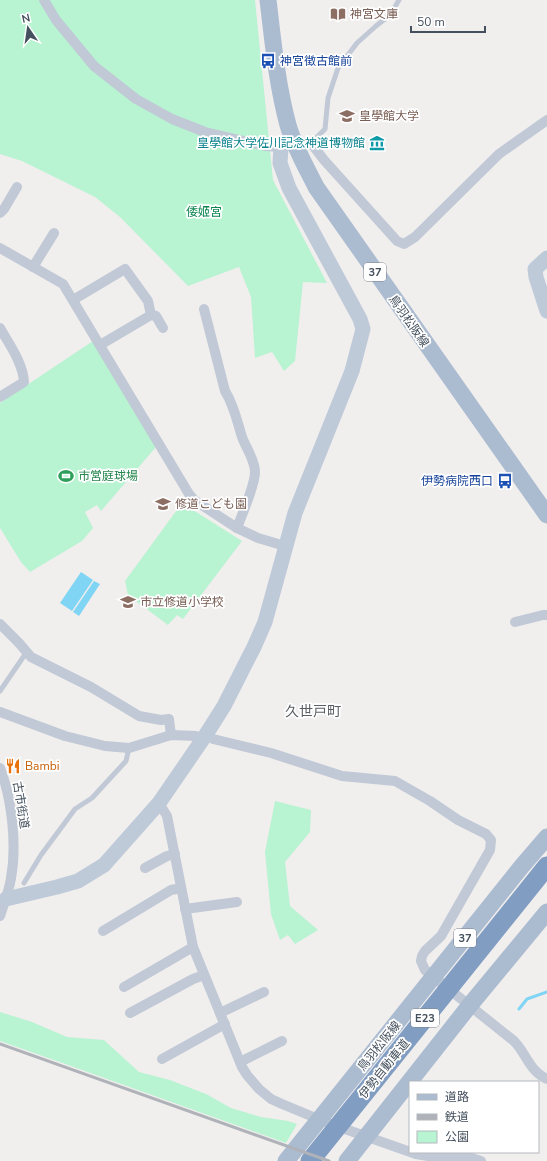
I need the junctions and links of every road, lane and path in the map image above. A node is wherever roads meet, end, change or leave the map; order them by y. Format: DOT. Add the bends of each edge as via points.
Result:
graph roads {
  1 [pos="44,0"];
  2 [pos="268,0"];
  3 [pos="399,0"];
  4 [pos="547,120"];
  5 [pos="295,144"];
  6 [pos="17,187"];
  7 [pos="0,213"];
  8 [pos="54,233"];
  9 [pos="0,248"];
  10 [pos="547,258"];
  11 [pos="33,267"];
  12 [pos="73,300"];
  13 [pos="204,309"];
  14 [pos="547,312"];
  15 [pos="151,315"];
  16 [pos="0,328"];
  17 [pos="163,328"];
  18 [pos="100,345"];
  19 [pos="0,397"];
  20 [pos="547,515"];
  21 [pos="237,528"];
  22 [pos="285,546"];
  23 [pos="547,615"];
  24 [pos="515,622"];
  25 [pos="0,624"];
  26 [pos="26,653"];
  27 [pos="0,691"];
  28 [pos="0,712"];
  29 [pos="171,735"];
  30 [pos="196,736"];
  31 [pos="213,739"];
  32 [pos="129,748"];
  33 [pos="0,768"];
  34 [pos="159,803"];
  35 [pos="547,837"];
  36 [pos="175,854"];
  37 [pos="145,868"];
  38 [pos="545,875"];
  39 [pos="24,883"];
  40 [pos="181,888"];
  41 [pos="4,895"];
  42 [pos="237,902"];
  43 [pos="185,909"];
  44 [pos="547,912"];
  45 [pos="0,916"];
  46 [pos="103,931"];
  47 [pos="193,947"];
  48 [pos="204,975"];
  49 [pos="434,976"];
  50 [pos="124,987"];
  51 [pos="264,992"];
  52 [pos="470,1005"];
  53 [pos="130,1013"];
  54 [pos="220,1013"];
  55 [pos="225,1024"];
  56 [pos="282,1041"];
  57 [pos="162,1059"];
  58 [pos="240,1062"];
  59 [pos="547,1079"];
  60 [pos="410,1081"];
  61 [pos="409,1083"];
  62 [pos="409,1152"];
  63 [pos="413,1153"];
  64 [pos="286,1161"];
  65 [pos="310,1161"];
  66 [pos="322,1161"];
  67 [pos="347,1161"];
  68 [pos="481,1161"];
  1 -- 5 [label="street" via="56,20 94,66 136,99 172,119 205,132 249,143"];
  2 -- 5 [label="main road, 鳥羽松阪線 / 37" via="282,95"];
  3 -- 5 [label="lane" via="390,14 358,44 338,68 328,98 325,129"];
  4 -- 5 [label="street" via="499,154 415,237 404,244 397,241 324,160"];
  5 -- 20 [label="main road, 鳥羽松阪線 / 37" via="316,187 338,220"];
  5 -- 22 [label="street" via="280,163 289,188 363,329 352,371 295,514"];
  6 -- 7 [label="street"];
  8 -- 11 [label="street"];
  9 -- 11 [label="street"];
  10 -- 14 [label="street" via="535,269"];
  11 -- 12 [label="street" via="63,284"];
  12 -- 15 [label="street" via="125,269 148,301"];
  12 -- 18 [label="street"];
  13 -- 21 [label="street" via="225,391 254,464 255,473 249,496"];
  15 -- 17 [label="street" via="156,316"];
  15 -- 18 [label="street"];
  16 -- 19 [label="street" via="15,354 24,375 24,382"];
  18 -- 21 [label="street" via="189,494 200,505"];
  21 -- 22 [label="street"];
  22 -- 34 [label="street" via="265,622 254,647 224,706"];
  23 -- 24 [label="street"];
  25 -- 26 [label="street"];
  26 -- 27 [label="lane"];
  26 -- 29 [label="street" via="139,716 169,719"];
  28 -- 32 [label="street" via="92,744"];
  29 -- 30 [label="street"];
  29 -- 32 [label="street"];
  31 -- 49 [label="street" via="271,753 342,776 395,781 486,834 491,840 490,850 441,936 422,956 422,966"];
  32 -- 39 [label="lane" via="126,761 92,798 75,809"];
  33 -- 41 [label="street, 古市街道" via="7,792 12,830 13,866"];
  34 -- 36 [label="street" via="167,816"];
  34 -- 41 [label="street" via="104,865 94,872 78,881 58,887"];
  35 -- 49 [label="main road, 鳥羽松阪線 / 37"];
  36 -- 37 [label="street"];
  36 -- 40 [label="street"];
  38 -- 65 [label="highway, 伊勢自動車道 / E23"];
  38 -- 66 [label="highway, 伊勢自動車道 / E23"];
  40 -- 43 [label="street"];
  40 -- 46 [label="street" via="171,890"];
  41 -- 45 [label="street, 古市街道"];
  42 -- 43 [label="street"];
  43 -- 47 [label="street"];
  44 -- 52 [label="main road"];
  47 -- 48 [label="street"];
  47 -- 50 [label="street"];
  48 -- 53 [label="street"];
  48 -- 54 [label="street"];
  49 -- 52 [label="street"];
  49 -- 64 [label="main road, 鳥羽松阪線 / 37"];
  51 -- 54 [label="street"];
  52 -- 59 [label="street" via="514,1041 532,1069"];
  52 -- 60 [label="main road"];
  54 -- 55 [label="street"];
  55 -- 57 [label="street"];
  55 -- 58 [label="street"];
  56 -- 58 [label="street"];
  58 -- 62 [label="street" via="259,1089 272,1099 328,1124"];
  61 -- 67 [label="main road"];
  63 -- 68 [label="street" via="428,1156 465,1156"];
}
